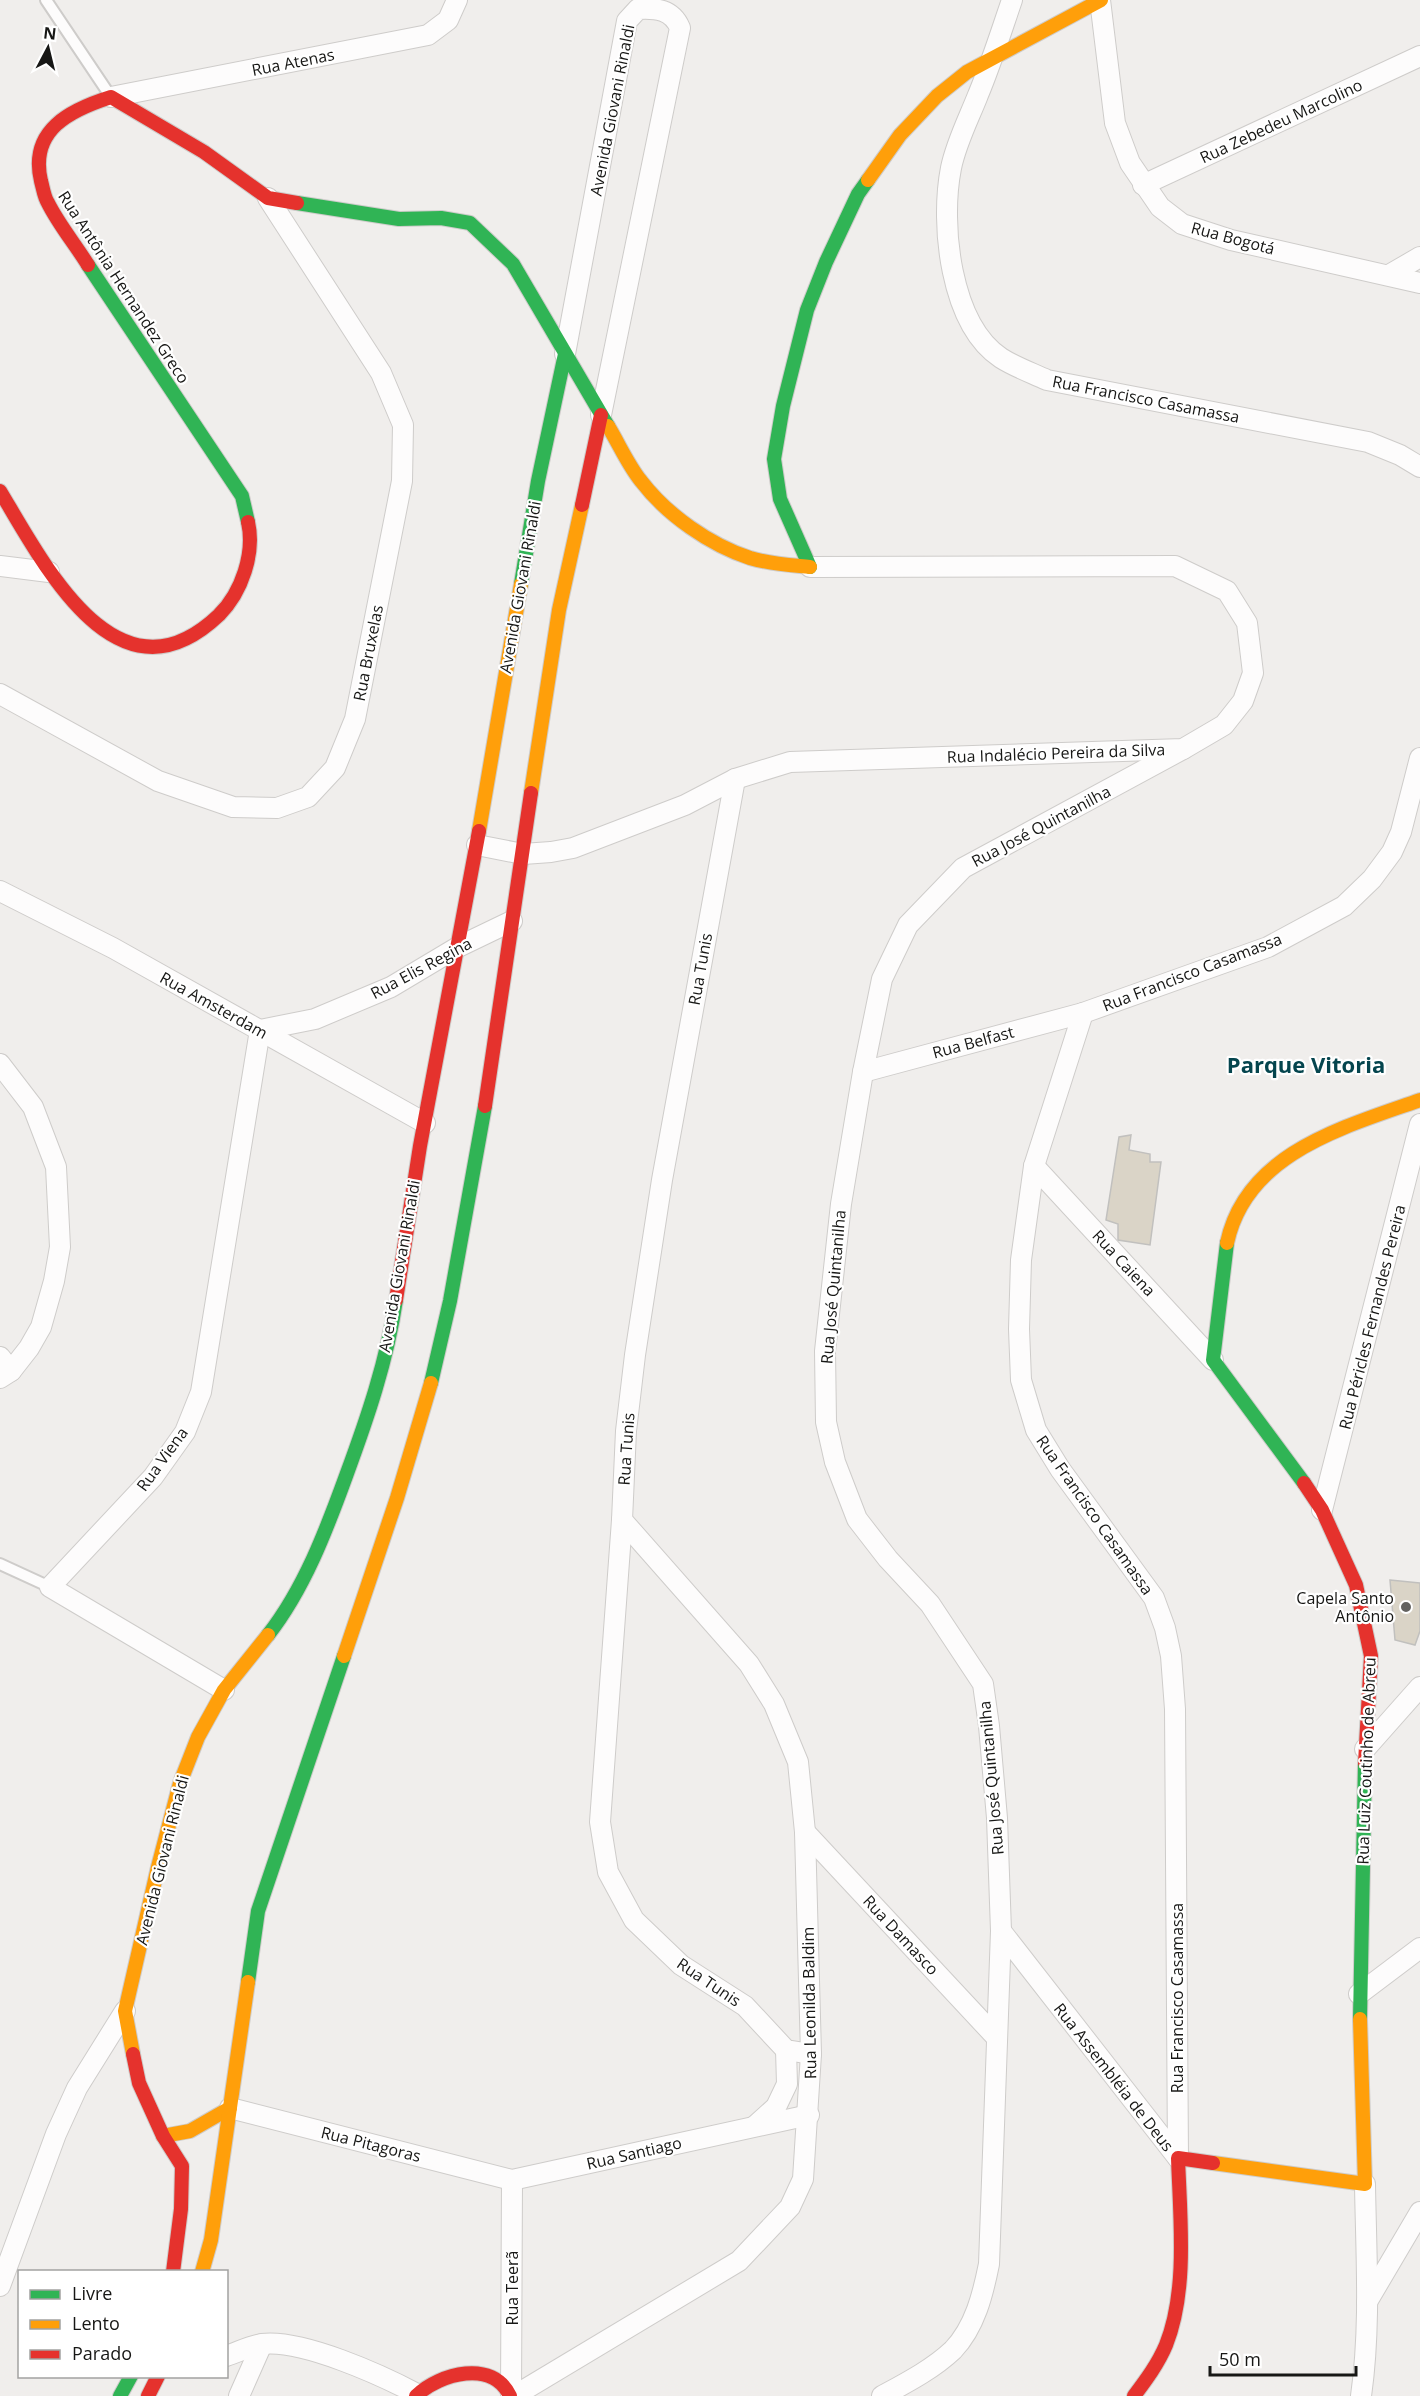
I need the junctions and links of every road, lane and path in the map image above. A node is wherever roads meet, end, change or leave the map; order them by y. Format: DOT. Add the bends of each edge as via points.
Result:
graph roads {
  1 [pos="46,0"];
  2 [pos="457,0"];
  3 [pos="1012,0"];
  4 [pos="1100,0"];
  5 [pos="1420,56"];
  6 [pos="993,58"];
  7 [pos="111,97"];
  8 [pos="1143,185"];
  9 [pos="268,198"];
  10 [pos="1420,257"];
  11 [pos="1389,275"];
  12 [pos="1420,283"];
  13 [pos="565,354"];
  14 [pos="601,415"];
  15 [pos="619,445"];
  16 [pos="593,452"];
  17 [pos="1420,467"];
  18 [pos="0,491"];
  19 [pos="0,566"];
  20 [pos="810,567"];
  21 [pos="49,572"];
  22 [pos="0,694"];
  23 [pos="1183,749"];
  24 [pos="1420,758"];
  25 [pos="735,779"];
  26 [pos="477,845"];
  27 [pos="523,854"];
  28 [pos="0,891"];
  29 [pos="512,921"];
  30 [pos="458,947"];
  31 [pos="1083,1012"];
  32 [pos="260,1030"];
  33 [pos="0,1064"];
  34 [pos="863,1072"];
  35 [pos="1420,1100"];
  36 [pos="425,1123"];
  37 [pos="1420,1124"];
  38 [pos="1034,1166"];
  39 [pos="1213,1360"];
  40 [pos="4,1368"];
  41 [pos="1322,1510"];
  42 [pos="622,1521"];
  43 [pos="0,1564"];
  44 [pos="50,1587"];
  45 [pos="1420,1687"];
  46 [pos="224,1690"];
  47 [pos="1365,1749"];
  48 [pos="805,1833"];
  49 [pos="1000,1931"];
  50 [pos="1420,1948"];
  51 [pos="1359,1994"];
  52 [pos="125,2012"];
  53 [pos="997,2038"];
  54 [pos="786,2050"];
  55 [pos="811,2054"];
  56 [pos="230,2108"];
  57 [pos="809,2115"];
  58 [pos="755,2126"];
  59 [pos="163,2136"];
  60 [pos="1178,2158"];
  61 [pos="512,2180"];
  62 [pos="1365,2184"];
  63 [pos="1420,2212"];
  64 [pos="173,2270"];
  65 [pos="202,2270"];
  66 [pos="0,2286"];
  67 [pos="1367,2302"];
  68 [pos="262,2344"];
  69 [pos="228,2355"];
  70 [pos="130,2378"];
  71 [pos="416,2395"];
  72 [pos="120,2396"];
  73 [pos="239,2396"];
  74 [pos="512,2396"];
  75 [pos="882,2396"];
  76 [pos="1134,2396"];
  77 [pos="1361,2396"];
  1 -- 7 [label="lane"];
  2 -- 7 [label="street, Rua Atenas" via="448,20 428,35"];
  3 -- 6 [label="street, Rua Francisco Casamassa"];
  4 -- 6 [label="street"];
  4 -- 8 [label="street, Rua Bogotá" via="1115,123"];
  5 -- 8 [label="street, Rua Zebedeu Marcolino"];
  6 -- 17 [label="street, Rua Francisco Casamassa" via="951,167 946,206 949,245 971,327 1000,357 1047,380 1368,442"];
  6 -- 20 [label="street" via="967,72 937,96 900,135 858,194 825,261 807,310 774,459 780,499"];
  7 -- 9 [label="street" via="204,152"];
  7 -- 21 [label="street, Rua Antônia Hernandez Greco" via="78,107 49,129 39,161 46,201 242,496 249,526 248,565 228,606 206,627 166,647 139,647 108,633"];
  8 -- 11 [label="street, Rua Bogotá" via="1160,207 1182,224 1231,240"];
  9 -- 13 [label="street" via="369,216 441,218 471,224 513,264"];
  9 -- 22 [label="street, Rua Bruxelas" via="381,373 403,425 402,481 371,640 355,719 335,768 308,797 276,808 232,807 158,781"];
  10 -- 11 [label="street"];
  11 -- 12 [label="street, Rua Bogotá"];
  13 -- 14 [label="street, Rua Indalécio Pereira da Silva"];
  13 -- 14 [label="street, Avenida Giovani Rinaldi" via="627,21 638,9 666,11 680,28"];
  13 -- 26 [label="street, Avenida Giovani Rinaldi" via="538,482"];
  14 -- 15 [label="street, Rua Indalécio Pereira da Silva"];
  14 -- 16 [label="street, Avenida Giovani Rinaldi"];
  15 -- 16 [label="street" via="610,444"];
  15 -- 20 [label="street, Rua Indalécio Pereira da Silva" via="653,496 713,541 750,558"];
  16 -- 27 [label="street, Avenida Giovani Rinaldi" via="559,610"];
  18 -- 21 [label="street, Rua Antônia Hernandez Greco"];
  19 -- 21 [label="street"];
  20 -- 23 [label="street, Rua Indalécio Pereira da Silva" via="1175,566 1227,591 1247,623 1253,673 1243,701 1224,725"];
  23 -- 25 [label="street, Rua Indalécio Pereira da Silva" via="790,762"];
  23 -- 34 [label="street, Rua José Quintanilha" via="963,868 908,925 882,979"];
  24 -- 31 [label="street, Rua Francisco Casamassa" via="1392,852 1344,906 1268,947"];
  25 -- 27 [label="street, Rua Indalécio Pereira da Silva" via="685,805 573,848"];
  25 -- 42 [label="street, Rua Tunis" via="662,1180 635,1355 626,1431"];
  26 -- 27 [label="street"];
  26 -- 30 [label="street, Avenida Giovani Rinaldi"];
  27 -- 29 [label="street, Avenida Giovani Rinaldi"];
  28 -- 32 [label="street, Rua Amsterdam"];
  29 -- 30 [label="street, Rua Elis Regina"];
  29 -- 56 [label="street, Avenida Giovani Rinaldi" via="477,1159 432,1380 397,1498 258,1911"];
  30 -- 32 [label="street, Rua Elis Regina" via="381,991 315,1019"];
  30 -- 36 [label="street, Avenida Giovani Rinaldi"];
  31 -- 34 [label="street, Rua Belfast"];
  31 -- 38 [label="street, Rua Francisco Casamassa"];
  32 -- 36 [label="street, Rua Amsterdam"];
  32 -- 44 [label="street, Rua Viena" via="201,1392 185,1432 153,1477"];
  33 -- 40 [label="street" via="33,1107 56,1167 60,1247 41,1327"];
  34 -- 49 [label="street, Rua José Quintanilha" via="841,1204 827,1329 826,1422 835,1462 857,1519 930,1604 983,1684 997,1818"];
  35 -- 39 [label="street" via="1317,1138 1264,1173 1252,1187 1230,1229"];
  36 -- 46 [label="street, Avenida Giovani Rinaldi" via="394,1313 370,1411 332,1515 305,1574 282,1617"];
  37 -- 41 [label="street, Rua Péricles Fernandes Pereira"];
  38 -- 39 [label="street, Rua Caiena"];
  38 -- 60 [label="street, Rua Francisco Casamassa" via="1021,1260 1021,1380 1036,1430 1154,1598 1171,1656 1175,1709"];
  39 -- 41 [label="street, Rua Luiz Coutinho de Abreu"];
  41 -- 47 [label="street, Rua Luiz Coutinho de Abreu" via="1356,1585 1371,1656"];
  42 -- 48 [label="street, Rua Leonilda Baldim" via="748,1664 774,1704 798,1762"];
  42 -- 54 [label="street, Rua Tunis" via="600,1822 608,1872 634,1920 681,1965 745,2006"];
  43 -- 44 [label="lane"];
  44 -- 46 [label="street"];
  45 -- 47 [label="street"];
  46 -- 52 [label="street, Avenida Giovani Rinaldi" via="198,1737 180,1783"];
  47 -- 51 [label="street, Rua Luiz Coutinho de Abreu"];
  48 -- 53 [label="street, Rua Damasco"];
  48 -- 55 [label="street, Rua Leonilda Baldim"];
  49 -- 53 [label="street, Rua José Quintanilha"];
  49 -- 60 [label="street, Rua Assembléia de Deus"];
  50 -- 51 [label="street"];
  51 -- 62 [label="street, Rua Luiz Coutinho de Abreu"];
  52 -- 59 [label="street, Avenida Giovani Rinaldi" via="139,2083"];
  52 -- 66 [label="street" via="77,2088 56,2134"];
  53 -- 75 [label="street, Rua José Quintanilha" via="989,2264 983,2293 974,2317 953,2349"];
  54 -- 55 [label="street"];
  54 -- 58 [label="street" via="787,2084 776,2107"];
  55 -- 57 [label="street, Rua Leonilda Baldim"];
  56 -- 59 [label="street" via="190,2132"];
  56 -- 61 [label="street, Rua Pitagoras"];
  56 -- 65 [label="street, Avenida Giovani Rinaldi" via="211,2240"];
  57 -- 58 [label="street"];
  57 -- 74 [label="street, Rua Leonilda Baldim" via="803,2179 790,2207 739,2261"];
  58 -- 61 [label="street, Rua Santiago"];
  59 -- 64 [label="street, Avenida Giovani Rinaldi" via="182,2166 182,2209"];
  60 -- 62 [label="street, Rua Assembléia de Deus"];
  60 -- 76 [label="street, Rua Francisco Casamassa" via="1179,2275 1175,2311 1167,2344"];
  61 -- 74 [label="street, Rua Teerã"];
  62 -- 67 [label="street, Rua Luiz Coutinho de Abreu"];
  63 -- 67 [label="street"];
  67 -- 77 [label="street, Rua Luiz Coutinho de Abreu"];
  68 -- 69 [label="street"];
  68 -- 71 [label="street" via="311,2350 395,2382"];
  68 -- 73 [label="street"];
  70 -- 72 [label="street"];
  71 -- 74 [label="street" via="432,2382 456,2374 484,2374 503,2383"];
}
